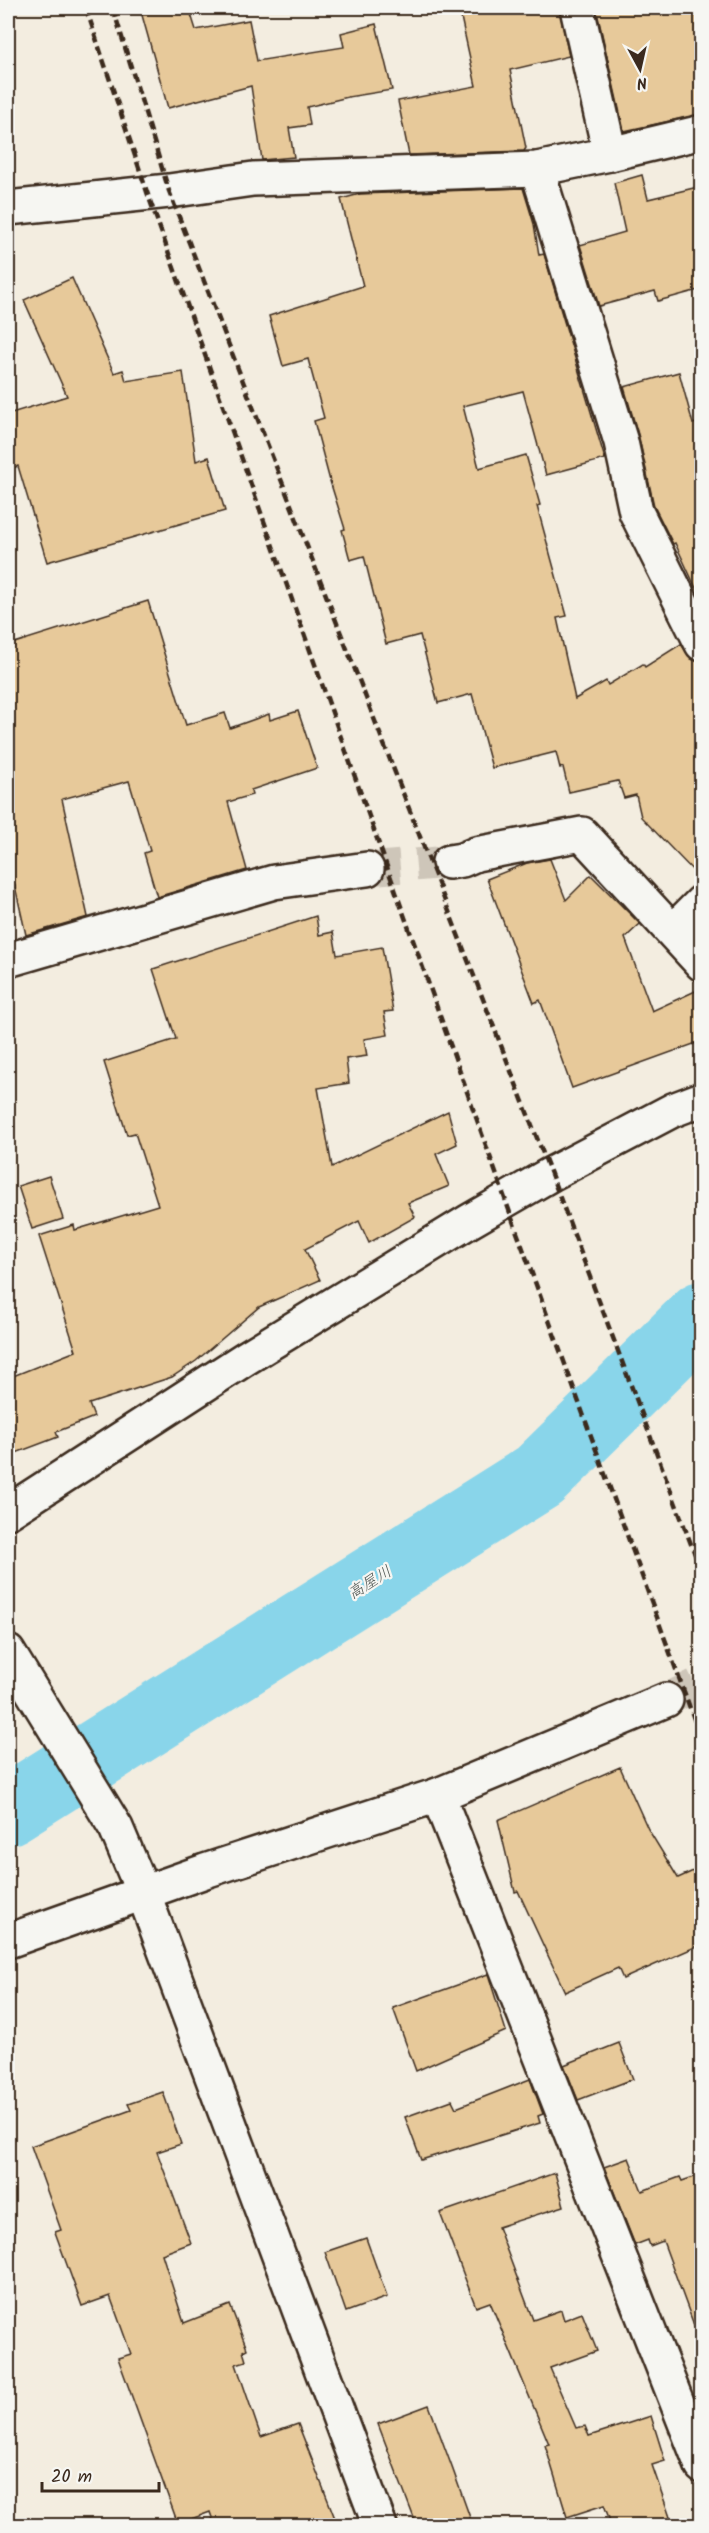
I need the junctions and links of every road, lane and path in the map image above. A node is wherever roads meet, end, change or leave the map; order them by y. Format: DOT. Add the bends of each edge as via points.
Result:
graph roads {
  1 [pos="577,8"];
  2 [pos="702,132"];
  3 [pos="610,154"];
  4 [pos="537,169"];
  5 [pos="8,208"];
  6 [pos="702,644"];
  7 [pos="449,862"];
  8 [pos="368,869"];
  9 [pos="702,902"];
  10 [pos="673,931"];
  11 [pos="8,960"];
  12 [pos="702,964"];
  13 [pos="702,1100"];
  14 [pos="8,1512"];
  15 [pos="8,1652"];
  16 [pos="666,1700"];
  17 [pos="438,1795"];
  18 [pos="142,1892"];
  19 [pos="8,1941"];
  20 [pos="702,2466"];
  21 [pos="380,2526"];
  1 -- 3 [label="street"];
  2 -- 3 [label="street"];
  3 -- 4 [label="street"];
  4 -- 5 [label="street" via="253,178"];
  4 -- 6 [label="street" via="621,442 636,512"];
  7 -- 10 [label="street" via="582,834"];
  8 -- 11 [label="street" via="274,882"];
  9 -- 10 [label="street"];
  10 -- 12 [label="street"];
  13 -- 14 [label="street" via="673,1110 468,1222 246,1358"];
  15 -- 18 [label="street" via="116,1828"];
  16 -- 17 [label="street"];
  17 -- 18 [label="street"];
  17 -- 20 [label="street"];
  18 -- 19 [label="street"];
  18 -- 21 [label="street"];
}
